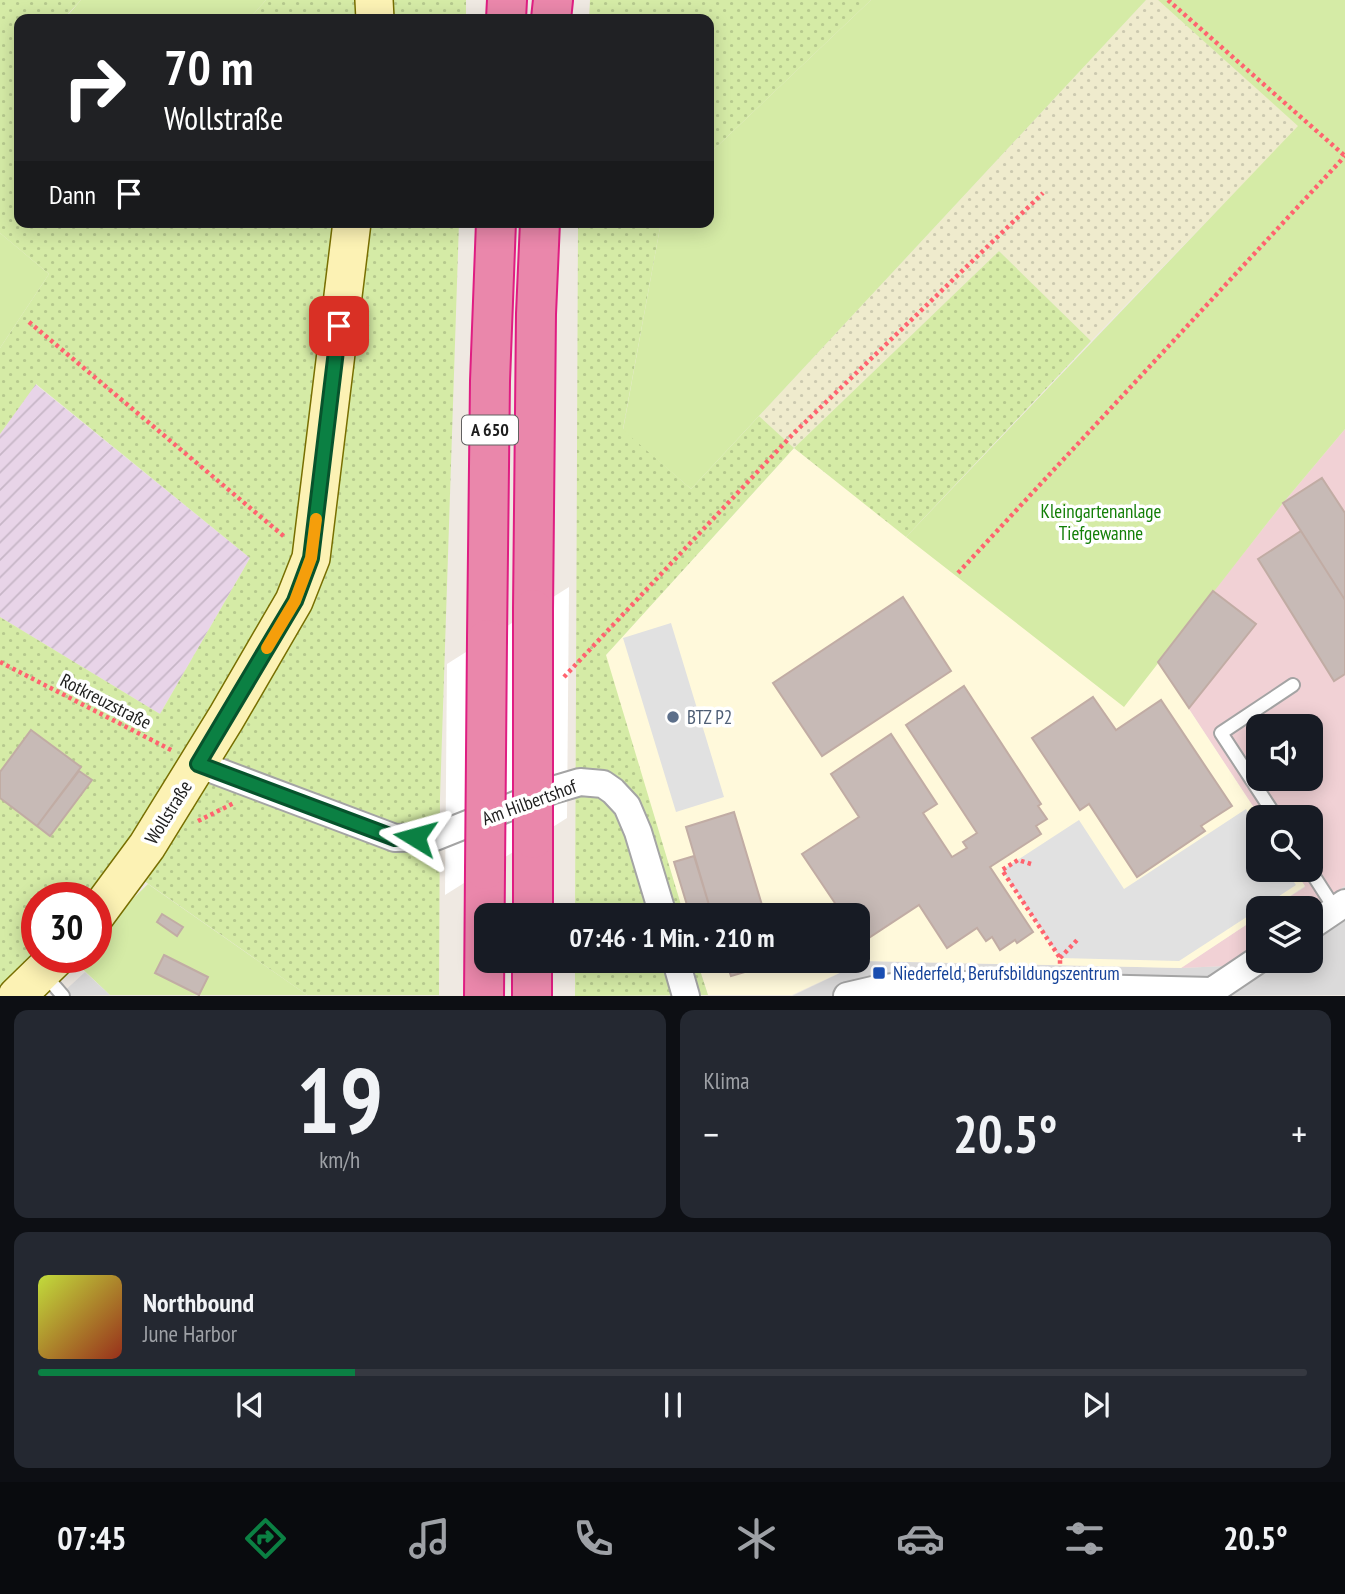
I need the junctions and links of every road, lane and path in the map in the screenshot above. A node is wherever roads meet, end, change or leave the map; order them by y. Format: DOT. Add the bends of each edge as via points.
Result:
graph roads {
  1 [pos="1168,0"];
  2 [pos="1345,156"];
  3 [pos="1043,192"];
  4 [pos="351,228"];
  5 [pos="496,228"];
  6 [pos="540,228"];
  7 [pos="29,322"];
  8 [pos="311,558"];
  9 [pos="958,573"];
  10 [pos="0,662"];
  11 [pos="558,683"];
  12 [pos="1293,685"];
  13 [pos="198,764"];
  14 [pos="263,788"];
  15 [pos="1268,805"];
  16 [pos="193,823"];
  17 [pos="1031,864"];
  18 [pos="1320,882"];
  19 [pos="112,893"];
  20 [pos="533,903"];
  21 [pos="659,903"];
  22 [pos="1340,906"];
  23 [pos="1323,918"];
  24 [pos="1079,939"];
  25 [pos="1060,958"];
  26 [pos="1246,968"];
  27 [pos="533,973"];
  28 [pos="679,973"];
  29 [pos="1060,987"];
  30 [pos="919,990"];
  31 [pos="1178,993"];
  32 [pos="484,996"];
  33 [pos="532,996"];
  34 [pos="686,996"];
  35 [pos="847,996"];
  1 -- 2 [label="path"];
  2 -- 9 [label="path"];
  3 -- 11 [label="path" via="794,433"];
  4 -- 8 [label="street, Wollstraße"];
  5 -- 32 [label="highway, A 650, bridge"];
  6 -- 20 [label="highway, A 650, bridge"];
  7 -- 8 [label="path"];
  8 -- 13 [label="street, Wollstraße" via="295,601"];
  10 -- 13 [label="path, Rotkreuzstraße"];
  12 -- 15 [label="lane" via="1221,733"];
  13 -- 14 [label="street, Am Hilbertshof"];
  13 -- 19 [label="street, Wollstraße"];
  14 -- 16 [label="path"];
  14 -- 21 [label="street, Am Hilbertshof" via="395,838 435,837 553,790 580,782 603,784 627,806"];
  17 -- 25 [label="path" via="1018,860 1002,870"];
  18 -- 22 [label="lane"];
  22 -- 23 [label="street"];
  24 -- 25 [label="path"];
  25 -- 29 [label="path"];
  26 -- 31 [label="street" via="1212,991"];
  27 -- 33 [label="highway"];
  28 -- 34 [label="street"];
  29 -- 30 [label="street"];
  29 -- 31 [label="street"];
  30 -- 35 [label="street" via="877,989"];
}
